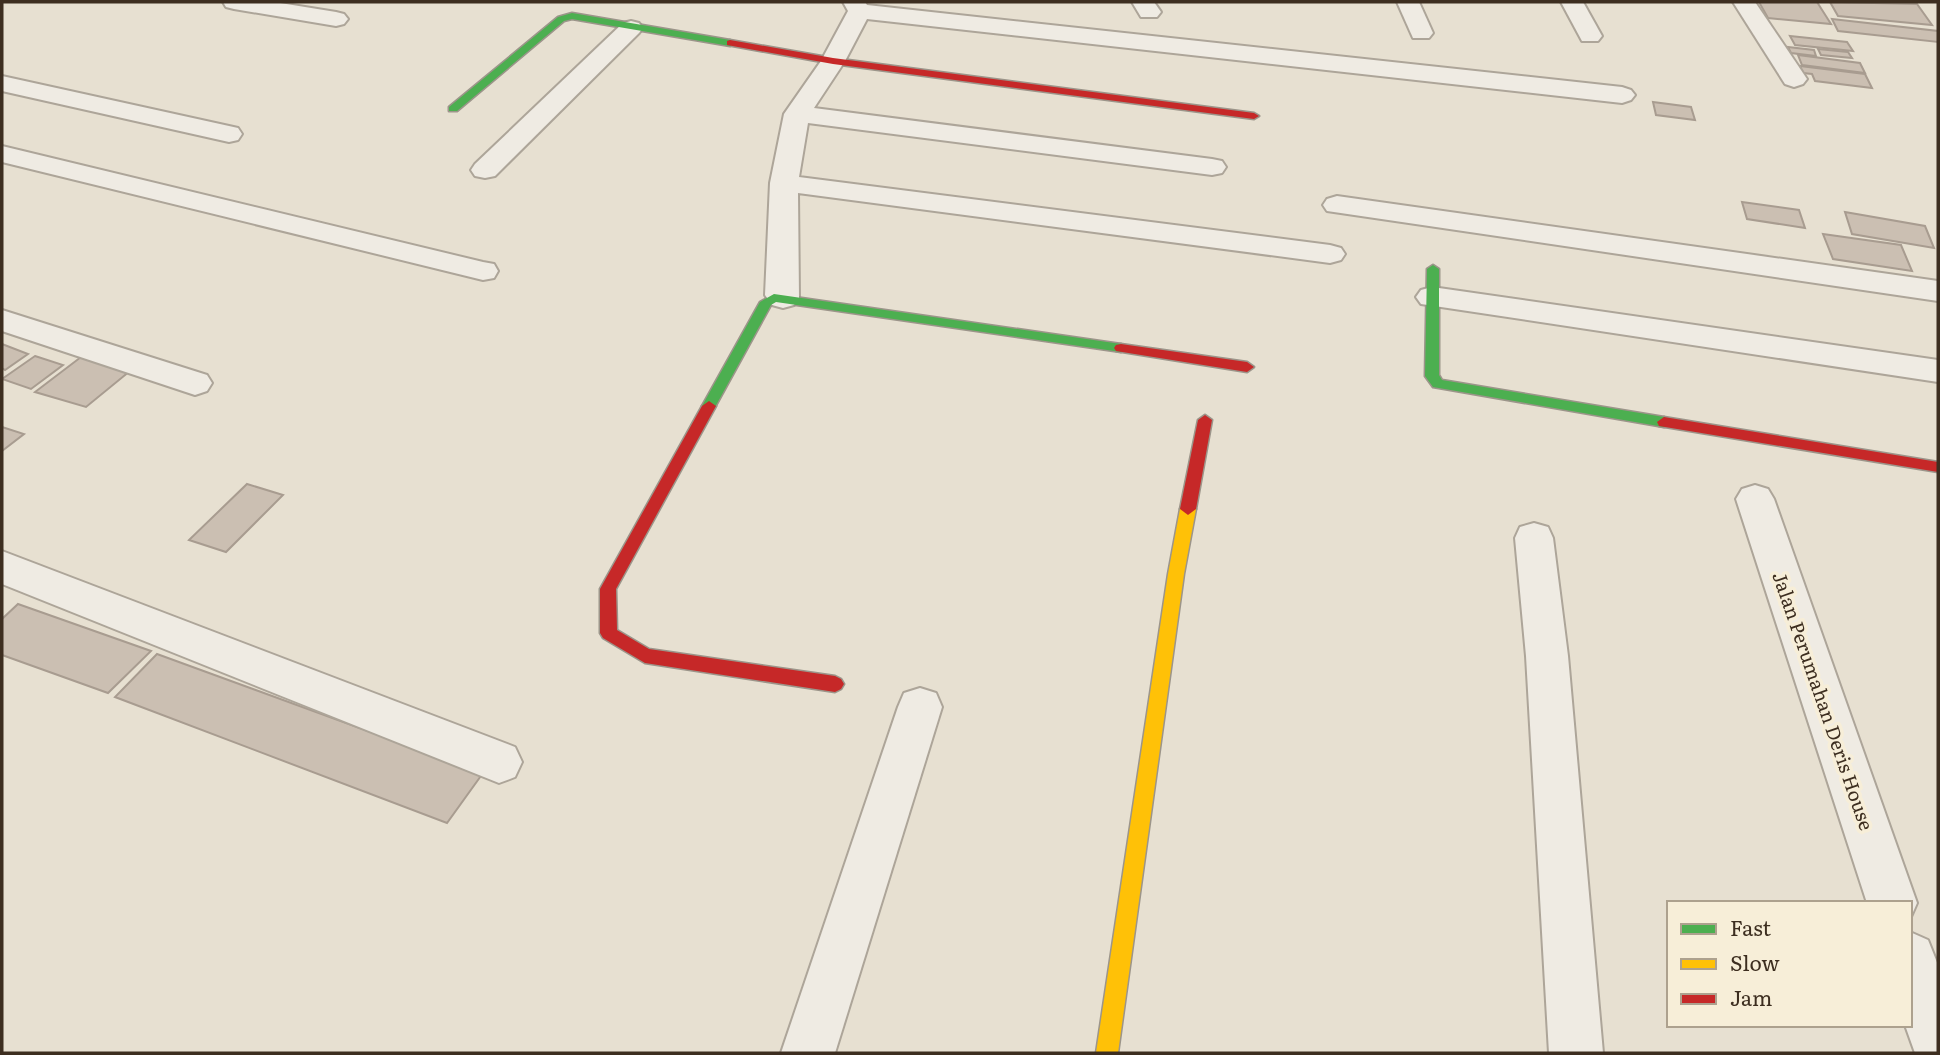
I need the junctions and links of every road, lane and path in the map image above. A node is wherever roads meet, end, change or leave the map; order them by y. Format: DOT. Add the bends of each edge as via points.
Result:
graph roads {
  1 [pos="234,2"];
  2 [pos="1408,2"];
  3 [pos="1572,2"];
  4 [pos="1744,2"];
  5 [pos="856,7"];
  6 [pos="627,14"];
  7 [pos="336,19"];
  8 [pos="1421,33"];
  9 [pos="1590,36"];
  10 [pos="833,61"];
  11 [pos="1794,79"];
  12 [pos="2,83"];
  13 [pos="1622,95"];
  14 [pos="453,109"];
  15 [pos="797,114"];
  16 [pos="1254,116"];
  17 [pos="229,134"];
  18 [pos="2,154"];
  19 [pos="1212,167"];
  20 [pos="485,170"];
  21 [pos="784,183"];
  22 [pos="1337,205"];
  23 [pos="1331,254"];
  24 [pos="483,271"];
  25 [pos="1433,283"];
  26 [pos="1938,291"];
  27 [pos="783,298"];
  28 [pos="4,322"];
  29 [pos="1247,367"];
  30 [pos="1938,372"];
  31 [pos="195,383"];
  32 [pos="1205,420"];
  33 [pos="1938,467"];
  34 [pos="1755,499"];
  35 [pos="1534,538"];
  36 [pos="2,567"];
  37 [pos="835,684"];
  38 [pos="920,708"];
  39 [pos="499,762"];
  40 [pos="1891,901"];
  41 [pos="1912,964"];
  42 [pos="1938,1043"];
  43 [pos="808,1053"];
  44 [pos="1107,1053"];
  45 [pos="1576,1053"];
  1 -- 7 [label="street"];
  2 -- 8 [label="street"];
  3 -- 9 [label="street"];
  4 -- 11 [label="street"];
  5 -- 10 [label="street"];
  5 -- 13 [label="street"];
  6 -- 10 [label="street"];
  6 -- 14 [label="street" via="564,17"];
  6 -- 20 [label="street"];
  10 -- 15 [label="street"];
  10 -- 16 [label="street"];
  12 -- 17 [label="street"];
  15 -- 19 [label="street"];
  15 -- 21 [label="street"];
  18 -- 24 [label="street"];
  21 -- 23 [label="street"];
  21 -- 27 [label="street"];
  22 -- 26 [label="street"];
  25 -- 30 [label="street"];
  25 -- 33 [label="street" via="1432,376 1438,384"];
  27 -- 29 [label="street"];
  27 -- 37 [label="street" via="771,299 760,310 608,589 609,633 645,656"];
  28 -- 31 [label="street"];
  32 -- 44 [label="street" via="1176,574"];
  34 -- 40 [label="street, Jalan Perumahan Deris House"];
  35 -- 45 [label="street"];
  36 -- 39 [label="street"];
  38 -- 43 [label="street"];
  41 -- 42 [label="street"];
}
